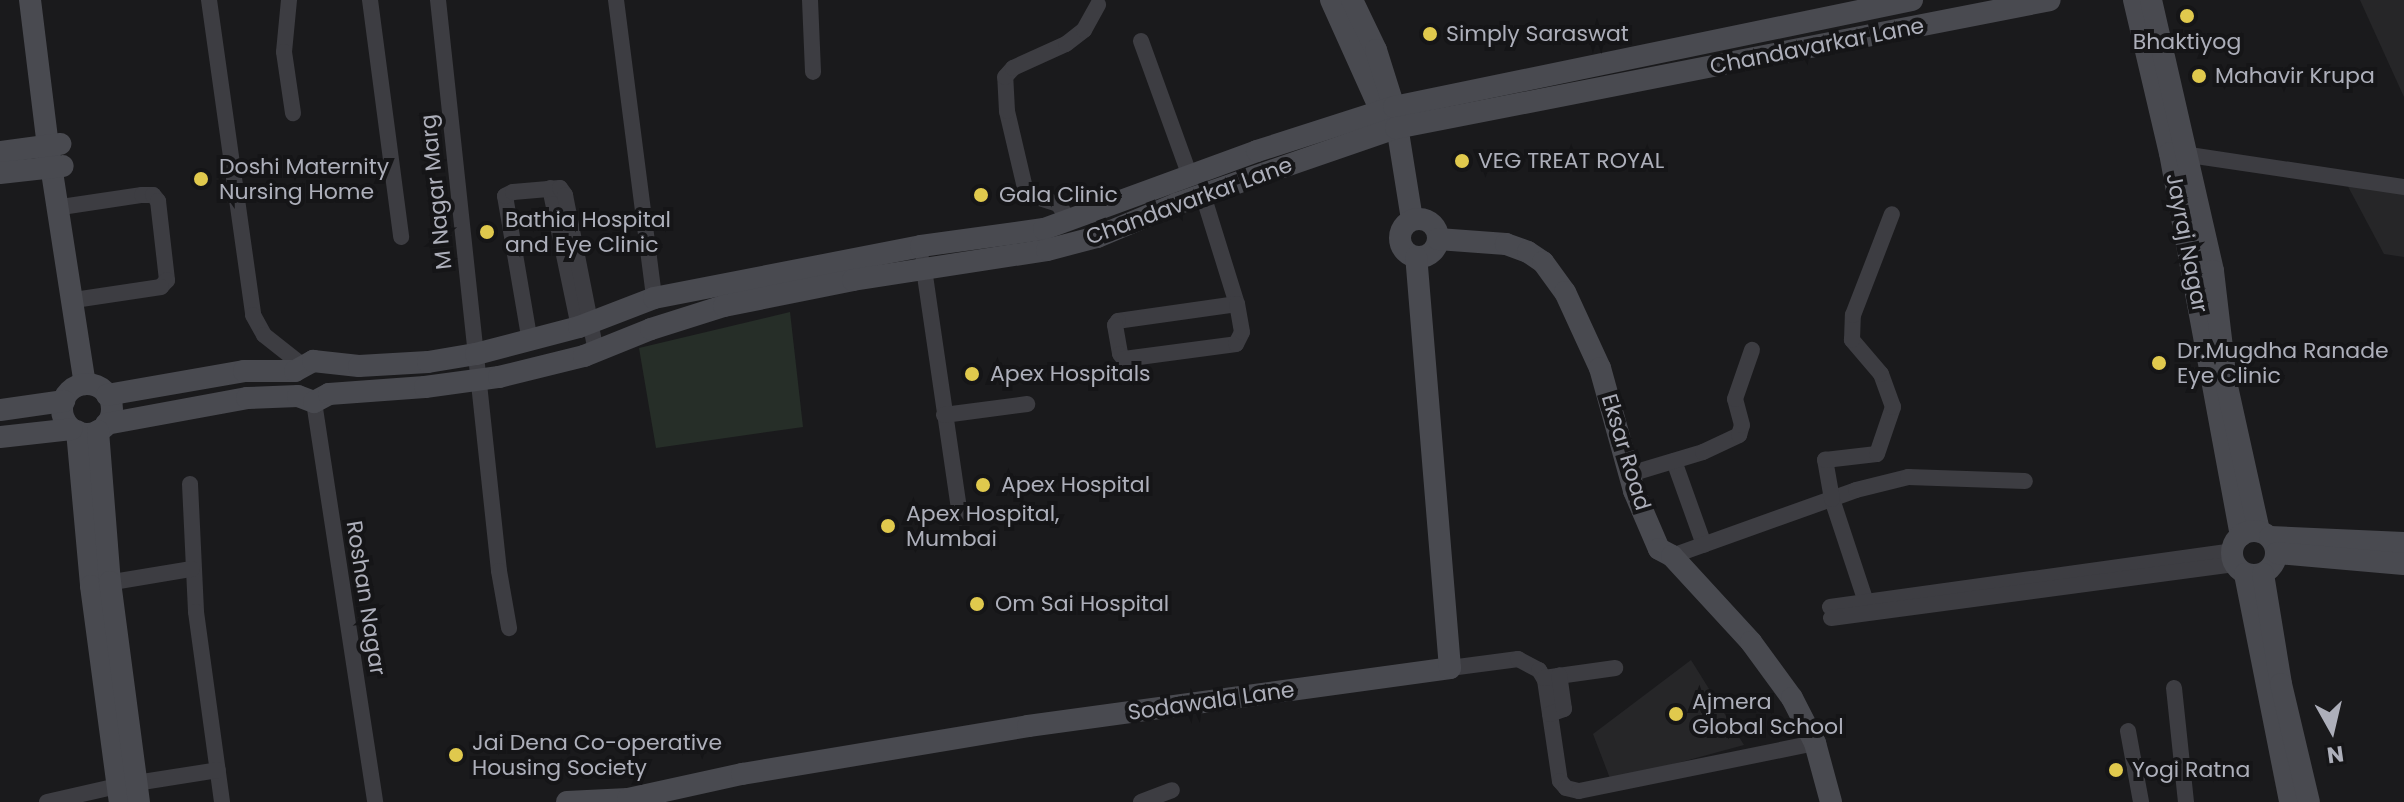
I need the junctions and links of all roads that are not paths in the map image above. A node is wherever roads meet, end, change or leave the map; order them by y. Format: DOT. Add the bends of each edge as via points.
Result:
graph roads {
  1 [pos="30,0"];
  2 [pos="43,0"];
  3 [pos="209,0"];
  4 [pos="289,0"];
  5 [pos="370,0"];
  6 [pos="438,0"];
  7 [pos="616,0"];
  8 [pos="810,0"];
  9 [pos="1331,0"];
  10 [pos="1352,0"];
  11 [pos="1912,0"];
  12 [pos="2050,0"];
  13 [pos="2134,0"];
  14 [pos="2151,0"];
  15 [pos="1098,5"];
  16 [pos="1141,41"];
  17 [pos="2154,46"];
  18 [pos="813,72"];
  19 [pos="293,113"];
  20 [pos="1390,116"];
  21 [pos="0,152"];
  22 [pos="2180,154"];
  23 [pos="56,156"];
  24 [pos="0,173"];
  25 [pos="1190,176"];
  26 [pos="2404,187"];
  27 [pos="1203,195"];
  28 [pos="68,206"];
  29 [pos="1892,214"];
  30 [pos="1412,219"];
  31 [pos="1070,221"];
  32 [pos="401,237"];
  33 [pos="1438,239"];
  34 [pos="921,246"];
  35 [pos="1416,257"];
  36 [pos="924,270"];
  37 [pos="654,298"];
  38 [pos="81,299"];
  39 [pos="1237,304"];
  40 [pos="584,324"];
  41 [pos="530,342"];
  42 [pos="1752,350"];
  43 [pos="596,352"];
  44 [pos="476,354"];
  45 [pos="326,365"];
  46 [pos="298,368"];
  47 [pos="480,379"];
  48 [pos="95,388"];
  49 [pos="313,397"];
  50 [pos="64,401"];
  51 [pos="1027,404"];
  52 [pos="0,410"];
  53 [pos="944,415"];
  54 [pos="88,429"];
  55 [pos="0,437"];
  56 [pos="1674,461"];
  57 [pos="1630,474"];
  58 [pos="2025,481"];
  59 [pos="190,484"];
  60 [pos="1832,499"];
  61 [pos="960,517"];
  62 [pos="2404,543"];
  63 [pos="1704,545"];
  64 [pos="2253,552"];
  65 [pos="1672,556"];
  66 [pos="2404,564"];
  67 [pos="192,569"];
  68 [pos="101,584"];
  69 [pos="1866,602"];
  70 [pos="1890,604"];
  71 [pos="509,628"];
  72 [pos="1450,668"];
  73 [pos="1615,668"];
  74 [pos="1551,676"];
  75 [pos="2174,688"];
  76 [pos="2276,694"];
  77 [pos="2128,731"];
  78 [pos="1815,743"];
  79 [pos="218,770"];
  80 [pos="1172,790"];
  81 [pos="128,793"];
  82 [pos="629,800"];
  83 [pos="47,802"];
  84 [pos="222,802"];
  85 [pos="375,802"];
  86 [pos="567,802"];
  87 [pos="1141,802"];
  88 [pos="1831,802"];
  89 [pos="2141,802"];
  90 [pos="2186,802"];
  91 [pos="2290,802"];
  92 [pos="2309,802"];
  1 -- 23 [label="street"];
  2 -- 23 [label="street"];
  3 -- 46 [label="street" via="253,315 264,335"];
  4 -- 19 [label="street" via="284,52"];
  5 -- 32 [label="street"];
  6 -- 44 [label="street, M Nagar Marg"];
  7 -- 37 [label="street"];
  8 -- 18 [label="street"];
  9 -- 20 [label="street"];
  10 -- 20 [label="street" via="1376,50"];
  11 -- 20 [label="street, Chandavarkar Lane"];
  12 -- 20 [label="street, Chandavarkar Lane"];
  13 -- 17 [label="street, Jayraj Nagar"];
  14 -- 17 [label="street, Jayraj Nagar"];
  15 -- 31 [label="street" via="1084,30 1066,44 1013,68 1005,77 1025,188 1058,204"];
  16 -- 25 [label="street"];
  17 -- 22 [label="street, Jayraj Nagar"];
  20 -- 25 [label="street, Chandavarkar Lane"];
  20 -- 27 [label="street, Chandavarkar Lane"];
  20 -- 30 [label="street"];
  21 -- 23 [label="street"];
  22 -- 26 [label="street"];
  22 -- 64 [label="street, Jayraj Nagar"];
  23 -- 24 [label="street"];
  23 -- 28 [label="street"];
  23 -- 48 [label="street"];
  25 -- 31 [label="street, Chandavarkar Lane"];
  27 -- 36 [label="street, Chandavarkar Lane" via="1097,237"];
  27 -- 39 [label="street"];
  28 -- 38 [label="street"];
  28 -- 38 [label="street" via="142,195 158,201 167,280 161,287"];
  29 -- 60 [label="street" via="1853,315 1852,340 1881,374 1893,407 1877,454 1825,460"];
  30 -- 33 [label="street" via="1430,222"];
  30 -- 35 [label="street" via="1399,240"];
  31 -- 34 [label="street, Chandavarkar Lane"];
  33 -- 35 [label="street" via="1433,250"];
  33 -- 57 [label="street, Eksar Road" via="1506,244 1543,262 1585,330"];
  34 -- 36 [label="street"];
  34 -- 37 [label="street, Chandavarkar Lane"];
  35 -- 72 [label="street"];
  36 -- 43 [label="street, Chandavarkar Lane" via="724,306"];
  36 -- 53 [label="street"];
  37 -- 40 [label="street, Chandavarkar Lane"];
  38 -- 48 [label="street"];
  39 -- 39 [label="street" via="1118,321 1120,354 1124,359 1236,344 1242,332"];
  40 -- 41 [label="street, Chandavarkar Lane"];
  40 -- 41 [label="street" via="550,188 505,196"];
  40 -- 43 [label="street"];
  41 -- 44 [label="street, Chandavarkar Lane"];
  42 -- 56 [label="street" via="1735,399 1742,425 1739,435"];
  43 -- 47 [label="street, Chandavarkar Lane"];
  44 -- 45 [label="street, Chandavarkar Lane" via="428,362"];
  44 -- 47 [label="street, M Nagar Marg"];
  45 -- 46 [label="street, Chandavarkar Lane" via="313,361"];
  45 -- 49 [label="street" via="333,376"];
  46 -- 48 [label="street, Chandavarkar Lane"];
  46 -- 49 [label="street" via="293,383"];
  47 -- 49 [label="street, Chandavarkar Lane"];
  47 -- 71 [label="street, M Nagar Marg"];
  48 -- 50 [label="street" via="70,391"];
  48 -- 54 [label="street" via="112,408"];
  49 -- 54 [label="street, Chandavarkar Lane" via="247,398"];
  49 -- 85 [label="street, Roshan Nagar"];
  50 -- 52 [label="street"];
  50 -- 54 [label="street" via="63,414"];
  51 -- 53 [label="street"];
  53 -- 61 [label="street"];
  54 -- 55 [label="street, Chandavarkar Lane"];
  54 -- 68 [label="street"];
  56 -- 57 [label="street"];
  56 -- 63 [label="street"];
  57 -- 65 [label="street, Eksar Road" via="1659,549"];
  58 -- 60 [label="street" via="1908,477"];
  59 -- 67 [label="street"];
  60 -- 63 [label="street"];
  60 -- 69 [label="street"];
  62 -- 64 [label="street"];
  63 -- 65 [label="street"];
  64 -- 66 [label="street"];
  64 -- 70 [label="street"];
  64 -- 76 [label="street, Jayraj Nagar"];
  65 -- 78 [label="street, Eksar Road" via="1751,642 1792,698"];
  67 -- 68 [label="street"];
  67 -- 79 [label="street"];
  68 -- 81 [label="street"];
  69 -- 70 [label="street"];
  69 -- 70 [label="street" via="1831,612"];
  72 -- 74 [label="street" via="1518,659"];
  72 -- 82 [label="street, Sodawala Lane" via="1028,726 742,774"];
  73 -- 74 [label="street"];
  74 -- 78 [label="street" via="1560,781 1566,788 1579,791"];
  75 -- 90 [label="street"];
  76 -- 91 [label="street"];
  76 -- 92 [label="street"];
  77 -- 89 [label="street"];
  78 -- 88 [label="street, Eksar Road"];
  79 -- 81 [label="street"];
  79 -- 84 [label="street"];
  80 -- 87 [label="street"];
  81 -- 83 [label="street"];
  82 -- 86 [label="street, Sodawala Lane"];
}
